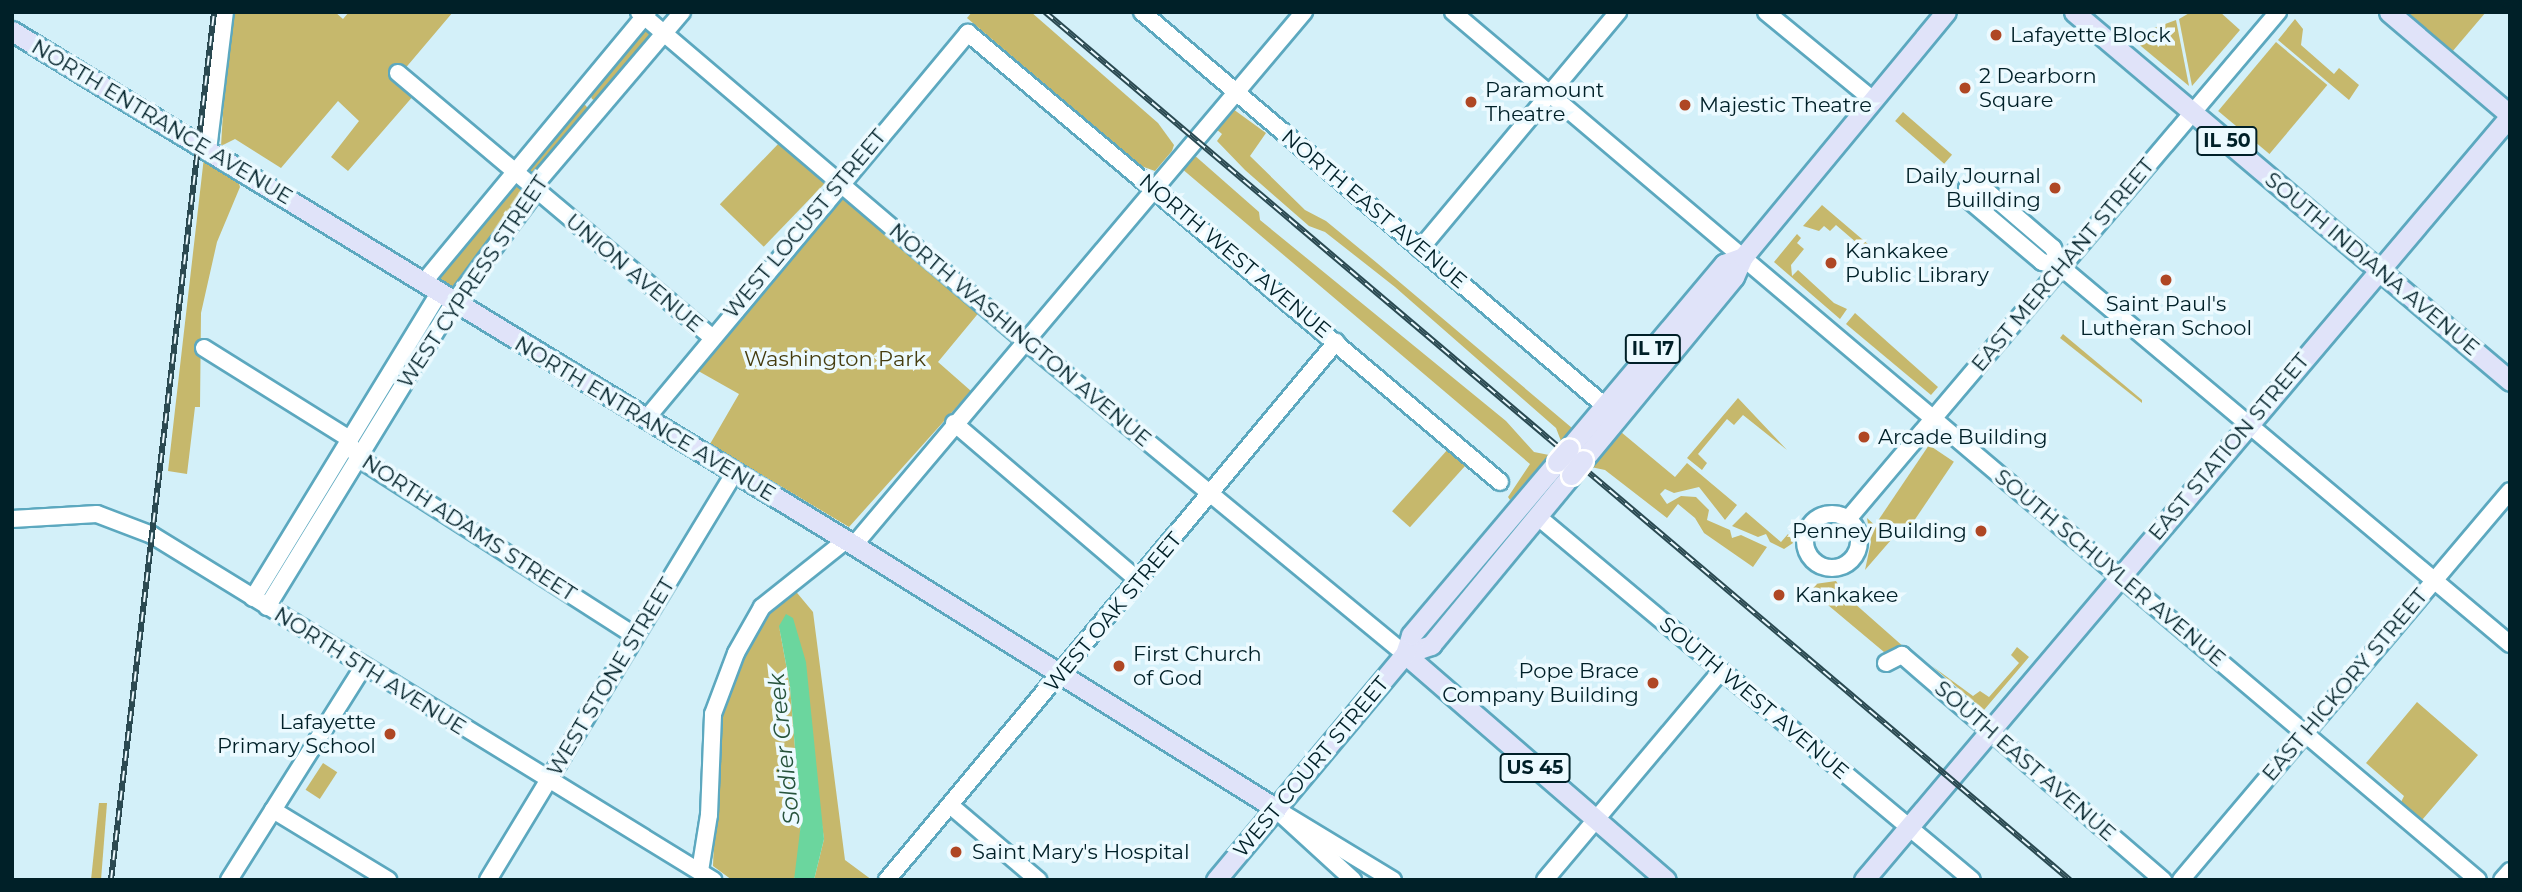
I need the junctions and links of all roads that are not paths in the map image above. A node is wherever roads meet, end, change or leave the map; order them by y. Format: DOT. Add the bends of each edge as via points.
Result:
graph roads {
  1 [pos="225,12"];
  2 [pos="682,12"];
  3 [pos="1142,12"];
  4 [pos="1304,12"];
  5 [pos="1453,12"];
  6 [pos="1618,12"];
  7 [pos="1766,12"];
  8 [pos="1946,12"];
  9 [pos="2074,12"];
  10 [pos="2277,12"];
  11 [pos="2389,12"];
  12 [pos="644,14"];
  13 [pos="12,31"];
  14 [pos="968,33"];
  15 [pos="664,34"];
  16 [pos="398,73"];
  17 [pos="1237,92"];
  18 [pos="1549,93"];
  19 [pos="1872,100"];
  20 [pos="2193,112"];
  21 [pos="2510,115"];
  22 [pos="208,150"];
  23 [pos="516,171"];
  24 [pos="839,182"];
  25 [pos="1154,189"];
  26 [pos="537,190"];
  27 [pos="1420,249"];
  28 [pos="1743,257"];
  29 [pos="2062,267"];
  30 [pos="2379,270"];
  31 [pos="439,293"];
  32 [pos="711,337"];
  33 [pos="1024,340"];
  34 [pos="1336,342"];
  35 [pos="204,348"];
  36 [pos="2510,381"];
  37 [pos="1605,406"];
  38 [pos="1933,418"];
  39 [pos="646,419"];
  40 [pos="954,423"];
  41 [pos="2249,424"];
  42 [pos="348,444"];
  43 [pos="358,458"];
  44 [pos="1570,461"];
  45 [pos="734,474"];
  46 [pos="1500,482"];
  47 [pos="2510,491"];
  48 [pos="1210,495"];
  49 [pos="1537,516"];
  50 [pos="12,519"];
  51 [pos="1848,519"];
  52 [pos="850,543"];
  53 [pos="2120,577"];
  54 [pos="2434,580"];
  55 [pos="1139,581"];
  56 [pos="260,603"];
  57 [pos="634,635"];
  58 [pos="2510,644"];
  59 [pos="1405,654"];
  60 [pos="1886,663"];
  61 [pos="363,667"];
  62 [pos="1721,671"];
  63 [pos="1060,675"];
  64 [pos="1990,730"];
  65 [pos="2305,733"];
  66 [pos="549,782"];
  67 [pos="950,805"];
  68 [pos="1276,809"];
  69 [pos="273,810"];
  70 [pos="1595,820"];
  71 [pos="1909,827"];
  72 [pos="2510,871"];
  73 [pos="706,875"];
  74 [pos="229,880"];
  75 [pos="388,880"];
  76 [pos="488,880"];
  77 [pos="887,880"];
  78 [pos="1038,880"];
  79 [pos="1216,880"];
  80 [pos="1353,880"];
  81 [pos="1393,880"];
  82 [pos="1545,880"];
  83 [pos="1666,880"];
  84 [pos="1864,880"];
  85 [pos="1972,880"];
  86 [pos="2163,880"];
  87 [pos="2181,880"];
  88 [pos="2478,880"];
  89 [pos="2502,880"];
  1 -- 22 [label="street"];
  2 -- 15 [label="street, WEST CYPRESS STREET"];
  3 -- 17 [label="street, NORTH EAST AVENUE"];
  4 -- 17 [label="street"];
  5 -- 18 [label="street, SOUTH SCHUYLER AVENUE"];
  6 -- 18 [label="street"];
  7 -- 19 [label="street"];
  8 -- 19 [label="main road, IL 17"];
  9 -- 20 [label="main road, SOUTH INDIANA AVENUE / IL 50"];
  10 -- 20 [label="street, EAST MERCHANT STREET"];
  11 -- 21 [label="main road"];
  12 -- 15 [label="street, NORTH WASHINGTON AVENUE"];
  12 -- 23 [label="street, WEST CYPRESS STREET"];
  13 -- 22 [label="main road, NORTH ENTRANCE AVENUE"];
  14 -- 24 [label="street, WEST LOCUST STREET"];
  14 -- 25 [label="street, NORTH WEST AVENUE"];
  15 -- 24 [label="street, NORTH WASHINGTON AVENUE"];
  15 -- 26 [label="street, WEST CYPRESS STREET" via="540,179"];
  16 -- 23 [label="street, UNION AVENUE"];
  17 -- 25 [label="street"];
  17 -- 27 [label="street, NORTH EAST AVENUE"];
  18 -- 27 [label="street"];
  18 -- 28 [label="street, SOUTH SCHUYLER AVENUE"];
  19 -- 28 [label="main road, IL 17"];
  20 -- 29 [label="street, EAST MERCHANT STREET"];
  20 -- 30 [label="main road, SOUTH INDIANA AVENUE / IL 50"];
  21 -- 30 [label="main road, EAST STATION STREET"];
  22 -- 31 [label="main road, NORTH ENTRANCE AVENUE"];
  23 -- 26 [label="street, UNION AVENUE"];
  23 -- 31 [label="street, WEST CYPRESS STREET"];
  24 -- 32 [label="street, WEST LOCUST STREET"];
  24 -- 33 [label="street, NORTH WASHINGTON AVENUE"];
  25 -- 33 [label="street"];
  25 -- 34 [label="street, NORTH WEST AVENUE"];
  26 -- 31 [label="street, WEST CYPRESS STREET"];
  26 -- 32 [label="street, UNION AVENUE"];
  27 -- 37 [label="street, NORTH EAST AVENUE"];
  28 -- 37 [label="main road, IL 17" via="1724,264"];
  28 -- 38 [label="street, SOUTH SCHUYLER AVENUE"];
  28 -- 44 [label="main road, IL 17" via="1734,277"];
  29 -- 29 [label="street" via="2053,248 1980,186 1967,188 1969,200 2042,262"];
  29 -- 38 [label="street, EAST MERCHANT STREET"];
  29 -- 41 [label="street"];
  30 -- 36 [label="main road, SOUTH INDIANA AVENUE / IL 50"];
  30 -- 41 [label="main road, EAST STATION STREET"];
  31 -- 39 [label="main road, NORTH ENTRANCE AVENUE"];
  31 -- 42 [label="street, WEST CYPRESS STREET"];
  31 -- 43 [label="street, WEST CYPRESS STREET"];
  32 -- 39 [label="street, WEST LOCUST STREET"];
  33 -- 40 [label="street"];
  33 -- 48 [label="street, NORTH WASHINGTON AVENUE"];
  34 -- 46 [label="street, NORTH WEST AVENUE"];
  34 -- 48 [label="street, WEST OAK STREET"];
  35 -- 42 [label="street, NORTH ADAMS STREET" via="345,436"];
  37 -- 44 [label="main road, IL 17"];
  38 -- 51 [label="street, EAST MERCHANT STREET"];
  38 -- 53 [label="street, SOUTH SCHUYLER AVENUE"];
  39 -- 45 [label="main road, NORTH ENTRANCE AVENUE"];
  40 -- 52 [label="street"];
  40 -- 55 [label="street"];
  41 -- 53 [label="main road, EAST STATION STREET"];
  41 -- 54 [label="street"];
  42 -- 43 [label="street, NORTH ADAMS STREET"];
  42 -- 56 [label="street, WEST CYPRESS STREET"];
  43 -- 56 [label="street, WEST CYPRESS STREET"];
  43 -- 57 [label="street, NORTH ADAMS STREET"];
  44 -- 49 [label="main road, WEST COURT STREET / IL 17"];
  44 -- 59 [label="main road, WEST COURT STREET / IL 17" via="1411,635"];
  45 -- 52 [label="main road, NORTH ENTRANCE AVENUE"];
  45 -- 57 [label="street, WEST STONE STREET"];
  47 -- 54 [label="street, EAST HICKORY STREET"];
  48 -- 55 [label="street, WEST OAK STREET"];
  48 -- 59 [label="street, NORTH WASHINGTON AVENUE"];
  49 -- 59 [label="main road, WEST COURT STREET / IL 17" via="1431,645"];
  49 -- 62 [label="street, SOUTH WEST AVENUE"];
  50 -- 56 [label="street, NORTH 5TH AVENUE" via="97,514 152,535"];
  52 -- 63 [label="main road, NORTH ENTRANCE AVENUE"];
  52 -- 73 [label="street" via="762,607 736,653 713,714"];
  53 -- 64 [label="main road, EAST STATION STREET"];
  53 -- 65 [label="street, SOUTH SCHUYLER AVENUE"];
  54 -- 58 [label="street"];
  54 -- 65 [label="street, EAST HICKORY STREET"];
  55 -- 63 [label="street, WEST OAK STREET"];
  56 -- 61 [label="street, NORTH 5TH AVENUE"];
  57 -- 66 [label="street, WEST STONE STREET"];
  59 -- 68 [label="main road, WEST COURT STREET"];
  59 -- 70 [label="main road, US 45"];
  60 -- 64 [label="street, SOUTH EAST AVENUE" via="1902,655"];
  61 -- 66 [label="street, NORTH 5TH AVENUE"];
  61 -- 69 [label="street"];
  62 -- 70 [label="street"];
  62 -- 71 [label="street, SOUTH WEST AVENUE"];
  63 -- 67 [label="street, WEST OAK STREET"];
  63 -- 68 [label="main road, NORTH ENTRANCE AVENUE"];
  64 -- 71 [label="main road, EAST STATION STREET"];
  64 -- 86 [label="street, SOUTH EAST AVENUE"];
  65 -- 87 [label="street, EAST HICKORY STREET"];
  65 -- 88 [label="street, SOUTH SCHUYLER AVENUE"];
  66 -- 73 [label="street, NORTH 5TH AVENUE"];
  66 -- 76 [label="street, WEST STONE STREET"];
  67 -- 77 [label="street, WEST OAK STREET"];
  67 -- 78 [label="street"];
  68 -- 79 [label="main road, WEST COURT STREET"];
  68 -- 80 [label="street"];
  68 -- 81 [label="street"];
  69 -- 74 [label="street"];
  69 -- 75 [label="street"];
  70 -- 82 [label="street"];
  70 -- 83 [label="main road, US 45"];
  71 -- 84 [label="main road, EAST STATION STREET"];
  71 -- 85 [label="street, SOUTH WEST AVENUE"];
  72 -- 89 [label="street"];
}
